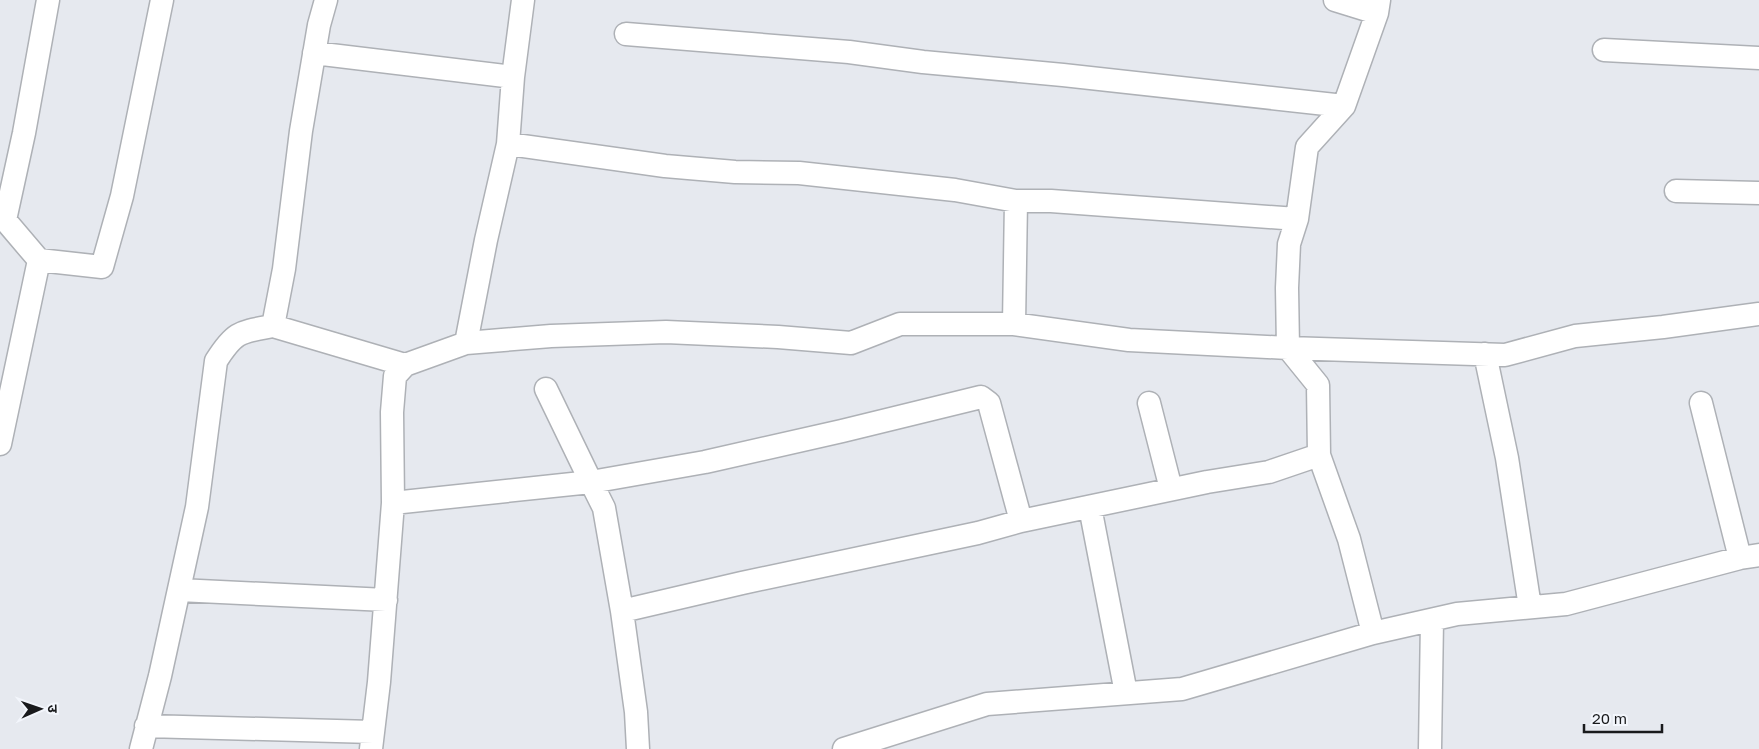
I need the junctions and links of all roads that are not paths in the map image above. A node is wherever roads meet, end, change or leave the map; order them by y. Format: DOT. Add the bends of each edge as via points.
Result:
graph roads {
  1 [pos="48,0"];
  2 [pos="162,0"];
  3 [pos="326,0"];
  4 [pos="523,0"];
  5 [pos="1335,0"];
  6 [pos="1378,6"];
  7 [pos="626,34"];
  8 [pos="1604,50"];
  9 [pos="314,53"];
  10 [pos="1759,58"];
  11 [pos="514,76"];
  12 [pos="1344,106"];
  13 [pos="508,144"];
  14 [pos="1676,191"];
  15 [pos="1759,193"];
  16 [pos="1016,200"];
  17 [pos="1297,219"];
  18 [pos="39,260"];
  19 [pos="1759,314"];
  20 [pos="1014,324"];
  21 [pos="273,326"];
  22 [pos="466,343"];
  23 [pos="1288,348"];
  24 [pos="1485,354"];
  25 [pos="404,365"];
  26 [pos="546,389"];
  27 [pos="1149,402"];
  28 [pos="1701,403"];
  29 [pos="0,444"];
  30 [pos="1319,455"];
  31 [pos="591,482"];
  32 [pos="1171,490"];
  33 [pos="393,503"];
  34 [pos="1090,507"];
  35 [pos="1021,521"];
  36 [pos="1750,556"];
  37 [pos="179,590"];
  38 [pos="386,600"];
  39 [pos="1530,607"];
  40 [pos="622,611"];
  41 [pos="1432,620"];
  42 [pos="1372,633"];
  43 [pos="1126,693"];
  44 [pos="146,726"];
  45 [pos="372,741"];
  46 [pos="141,749"];
  47 [pos="638,749"];
  48 [pos="844,749"];
  49 [pos="1430,749"];
  1 -- 18 [label="street" via="5,220"];
  2 -- 18 [label="street" via="122,196 102,267"];
  3 -- 9 [label="street"];
  4 -- 11 [label="street"];
  5 -- 6 [label="street"];
  6 -- 12 [label="street"];
  7 -- 12 [label="street" via="849,52"];
  8 -- 10 [label="street"];
  9 -- 11 [label="street"];
  9 -- 21 [label="street"];
  11 -- 13 [label="street"];
  12 -- 17 [label="street" via="1307,147"];
  13 -- 16 [label="street" via="665,166 799,173"];
  13 -- 22 [label="street"];
  14 -- 15 [label="street"];
  16 -- 17 [label="street"];
  16 -- 20 [label="street"];
  17 -- 23 [label="street" via="1289,244"];
  18 -- 29 [label="street"];
  19 -- 24 [label="street" via="1575,336 1505,355"];
  20 -- 22 [label="street" via="900,324 851,343 666,332"];
  20 -- 23 [label="street" via="1129,340"];
  21 -- 25 [label="street"];
  21 -- 37 [label="street" via="242,332 228,342 216,361 197,507"];
  22 -- 25 [label="street"];
  23 -- 24 [label="street"];
  23 -- 30 [label="street" via="1318,385"];
  24 -- 39 [label="street" via="1507,458"];
  25 -- 33 [label="street" via="395,376 392,412"];
  26 -- 31 [label="street"];
  27 -- 32 [label="street"];
  28 -- 36 [label="street"];
  30 -- 32 [label="street" via="1269,472"];
  30 -- 42 [label="street" via="1349,540"];
  31 -- 33 [label="street"];
  31 -- 35 [label="street" via="705,462 981,397 989,403"];
  31 -- 40 [label="street" via="604,508"];
  32 -- 34 [label="street"];
  33 -- 38 [label="street"];
  34 -- 35 [label="street"];
  34 -- 43 [label="street"];
  35 -- 40 [label="street"];
  36 -- 39 [label="street" via="1566,604"];
  37 -- 38 [label="street"];
  37 -- 44 [label="street"];
  38 -- 45 [label="street"];
  39 -- 41 [label="street" via="1457,614"];
  40 -- 47 [label="street"];
  41 -- 42 [label="street"];
  41 -- 49 [label="street"];
  42 -- 43 [label="street" via="1182,689"];
  43 -- 48 [label="street" via="987,704"];
  44 -- 45 [label="street"];
  44 -- 46 [label="street"];
}
